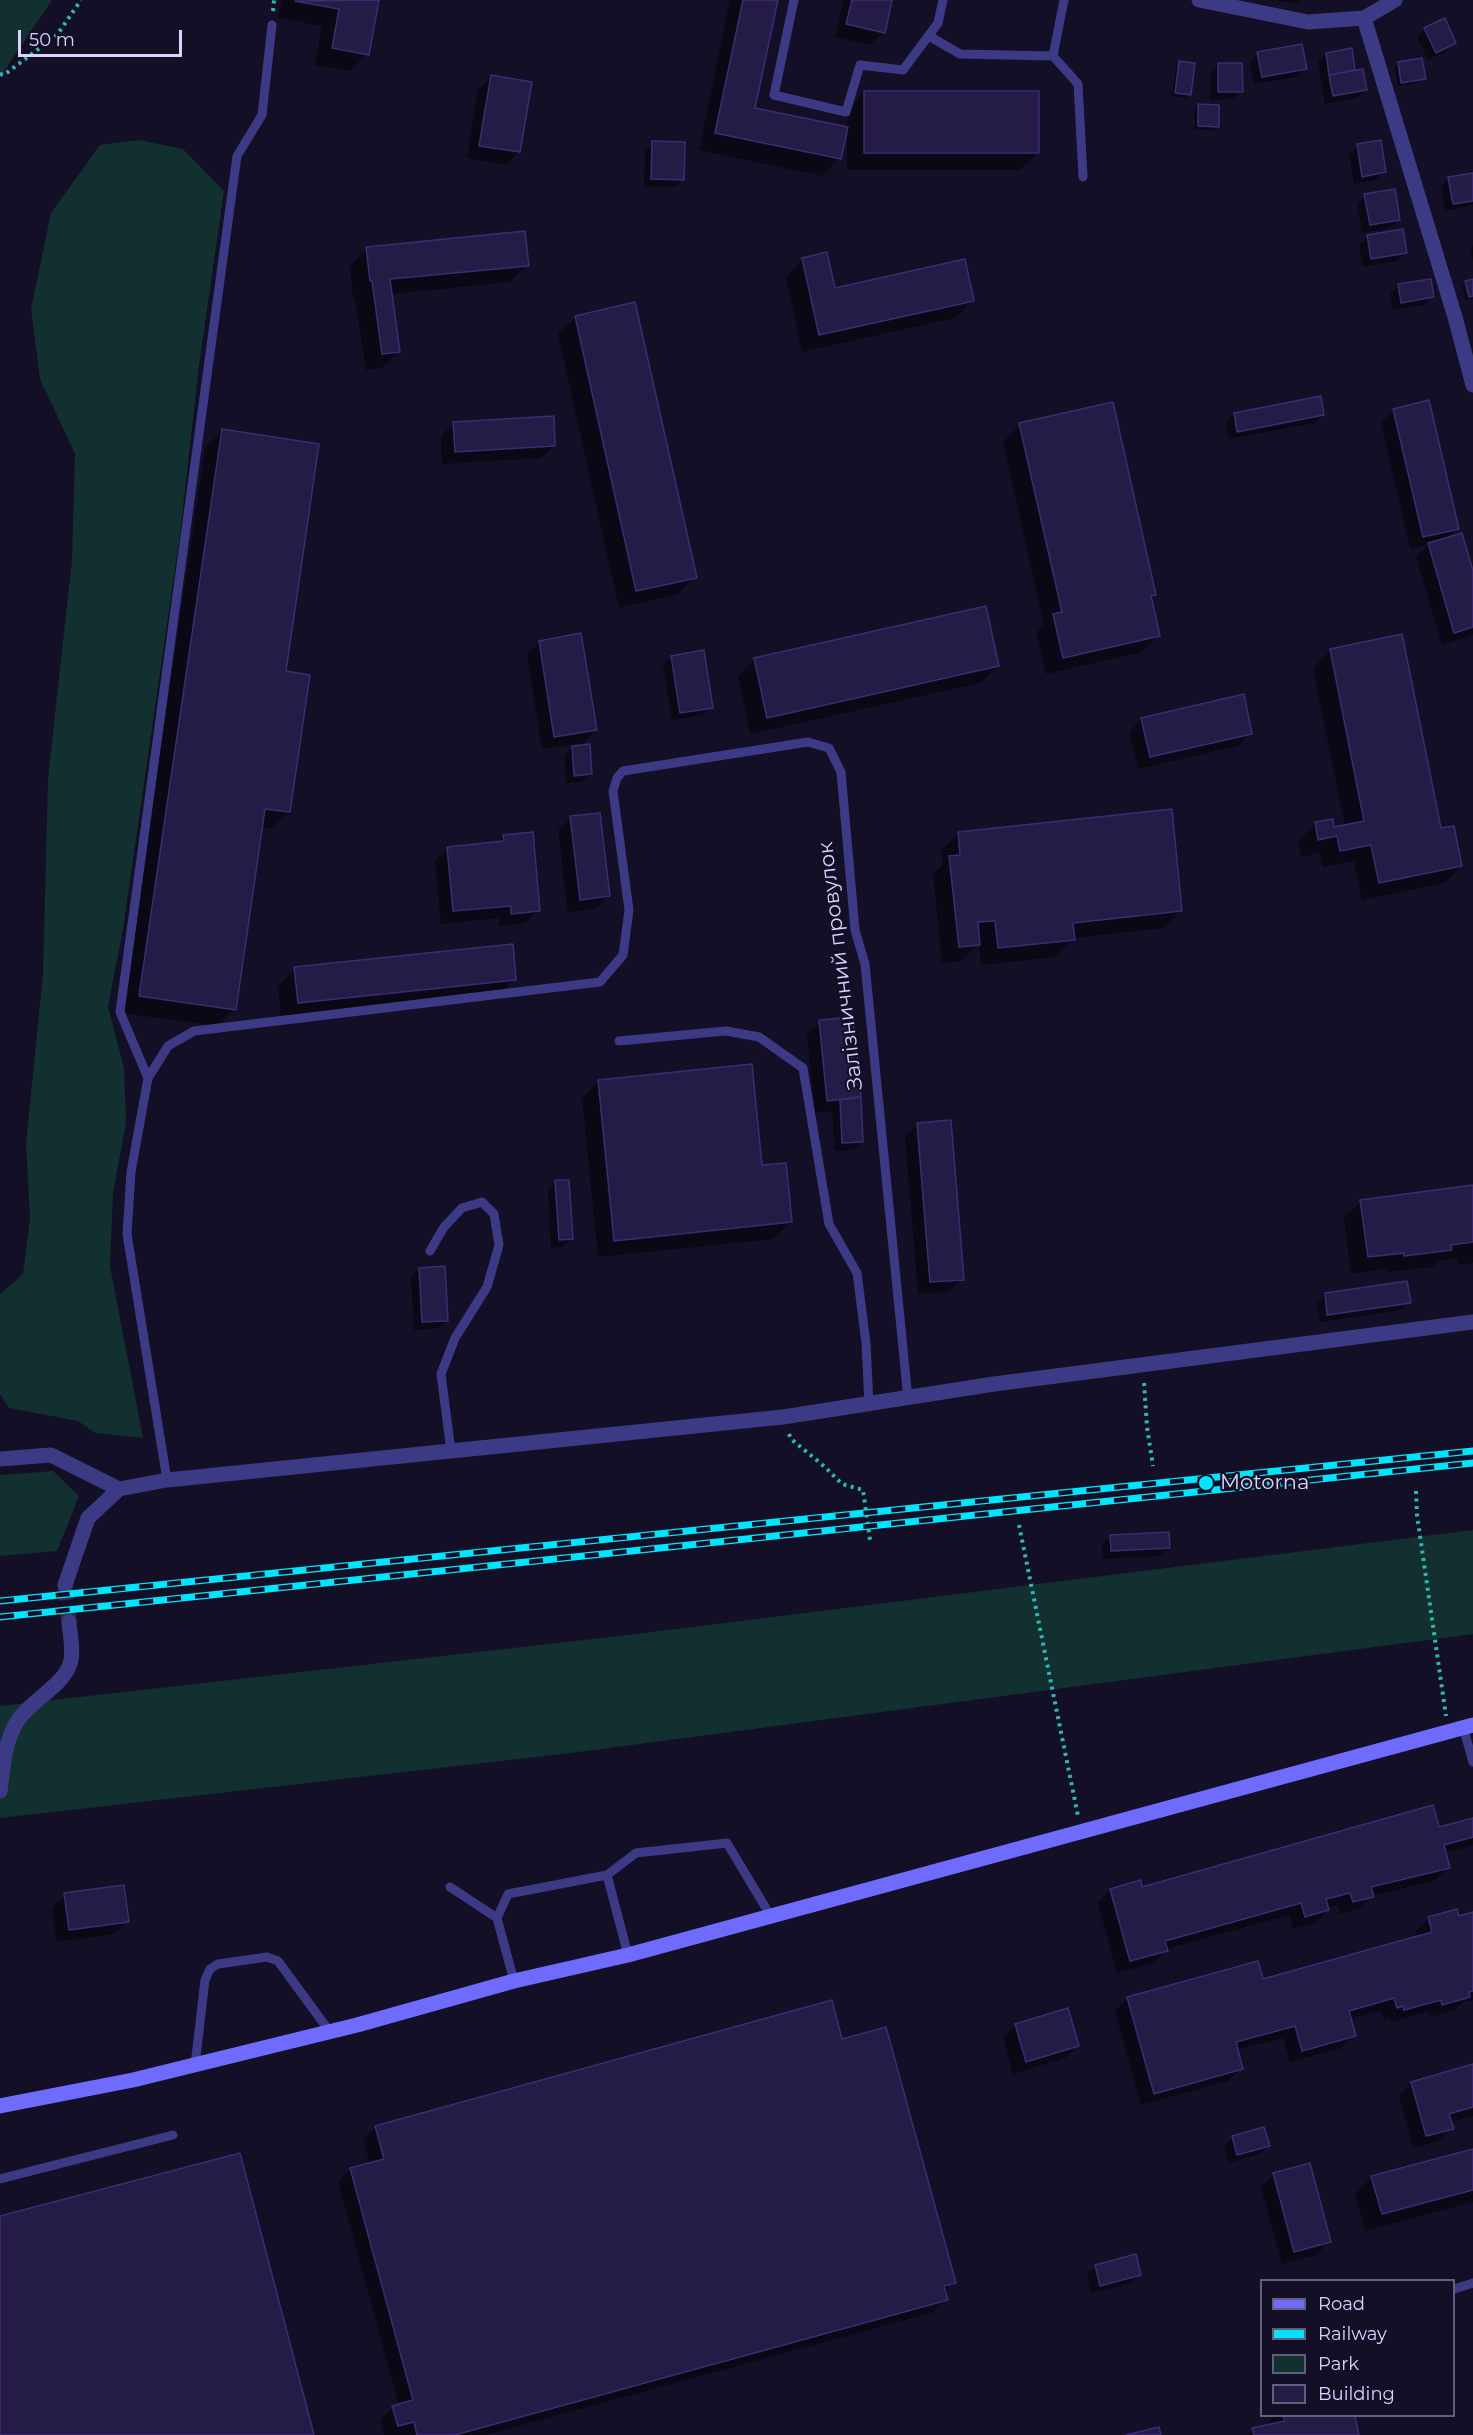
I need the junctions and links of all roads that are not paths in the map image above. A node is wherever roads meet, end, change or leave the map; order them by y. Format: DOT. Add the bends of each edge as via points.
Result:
graph roads {
  1 [pos="794,0"];
  2 [pos="943,0"];
  3 [pos="1064,0"];
  4 [pos="1199,0"];
  5 [pos="1395,0"];
  6 [pos="1364,18"];
  7 [pos="272,25"];
  8 [pos="929,36"];
  9 [pos="1053,56"];
  10 [pos="1083,177"];
  11 [pos="1473,385"];
  12 [pos="619,1041"];
  13 [pos="148,1078"];
  14 [pos="430,1251"];
  15 [pos="1473,1322"];
  16 [pos="908,1399"];
  17 [pos="869,1405"];
  18 [pos="451,1451"];
  19 [pos="0,1459"];
  20 [pos="167,1480"];
  21 [pos="119,1489"];
  22 [pos="65,1585"];
  23 [pos="69,1622"];
  24 [pos="1461,1728"];
  25 [pos="1473,1762"];
  26 [pos="0,1791"];
  27 [pos="607,1875"];
  28 [pos="450,1887"];
  29 [pos="770,1915"];
  30 [pos="497,1918"];
  31 [pos="628,1954"];
  32 [pos="514,1981"];
  33 [pos="330,2032"];
  34 [pos="195,2065"];
  35 [pos="0,2106"];
  36 [pos="173,2135"];
  37 [pos="0,2179"];
  38 [pos="1473,2283"];
  39 [pos="1455,2289"];
  1 -- 8 [label="lane" via="774,95 846,112 861,65 903,70"];
  2 -- 8 [label="lane" via="938,23"];
  3 -- 9 [label="lane"];
  4 -- 6 [label="street" via="1308,22"];
  5 -- 6 [label="street"];
  6 -- 11 [label="street"];
  7 -- 13 [label="lane" via="262,115 237,156 120,1012"];
  8 -- 9 [label="lane" via="960,54"];
  9 -- 10 [label="lane" via="1078,84"];
  12 -- 17 [label="lane" via="726,1031 759,1037 803,1068 829,1224 857,1273"];
  13 -- 16 [label="lane, Залізничний провулок" via="168,1046 194,1031 600,982 623,955 629,910 614,791 617,778 624,771 808,742 829,748 841,772 855,930 865,964"];
  13 -- 20 [label="lane" via="131,1172 127,1234"];
  14 -- 18 [label="lane" via="444,1227 462,1208 482,1202 494,1214 499,1245 487,1287 456,1338 441,1374"];
  15 -- 16 [label="street" via="994,1384"];
  16 -- 17 [label="street"];
  17 -- 18 [label="street"];
  18 -- 20 [label="street"];
  19 -- 21 [label="street" via="51,1455"];
  20 -- 21 [label="street"];
  21 -- 22 [label="street" via="88,1518"];
  23 -- 26 [label="street" via="70,1663 14,1725"];
  24 -- 25 [label="lane"];
  24 -- 29 [label="main road"];
  27 -- 29 [label="lane" via="636,1853 727,1843"];
  27 -- 30 [label="lane" via="508,1894"];
  27 -- 31 [label="lane"];
  28 -- 30 [label="lane"];
  29 -- 31 [label="main road"];
  30 -- 32 [label="lane"];
  31 -- 32 [label="main road"];
  32 -- 33 [label="main road"];
  33 -- 34 [label="main road"];
  33 -- 34 [label="lane" via="278,1961 267,1957 218,1964 210,1969 205,1980"];
  34 -- 35 [label="main road"];
  36 -- 37 [label="lane"];
  38 -- 39 [label="lane"];
}
